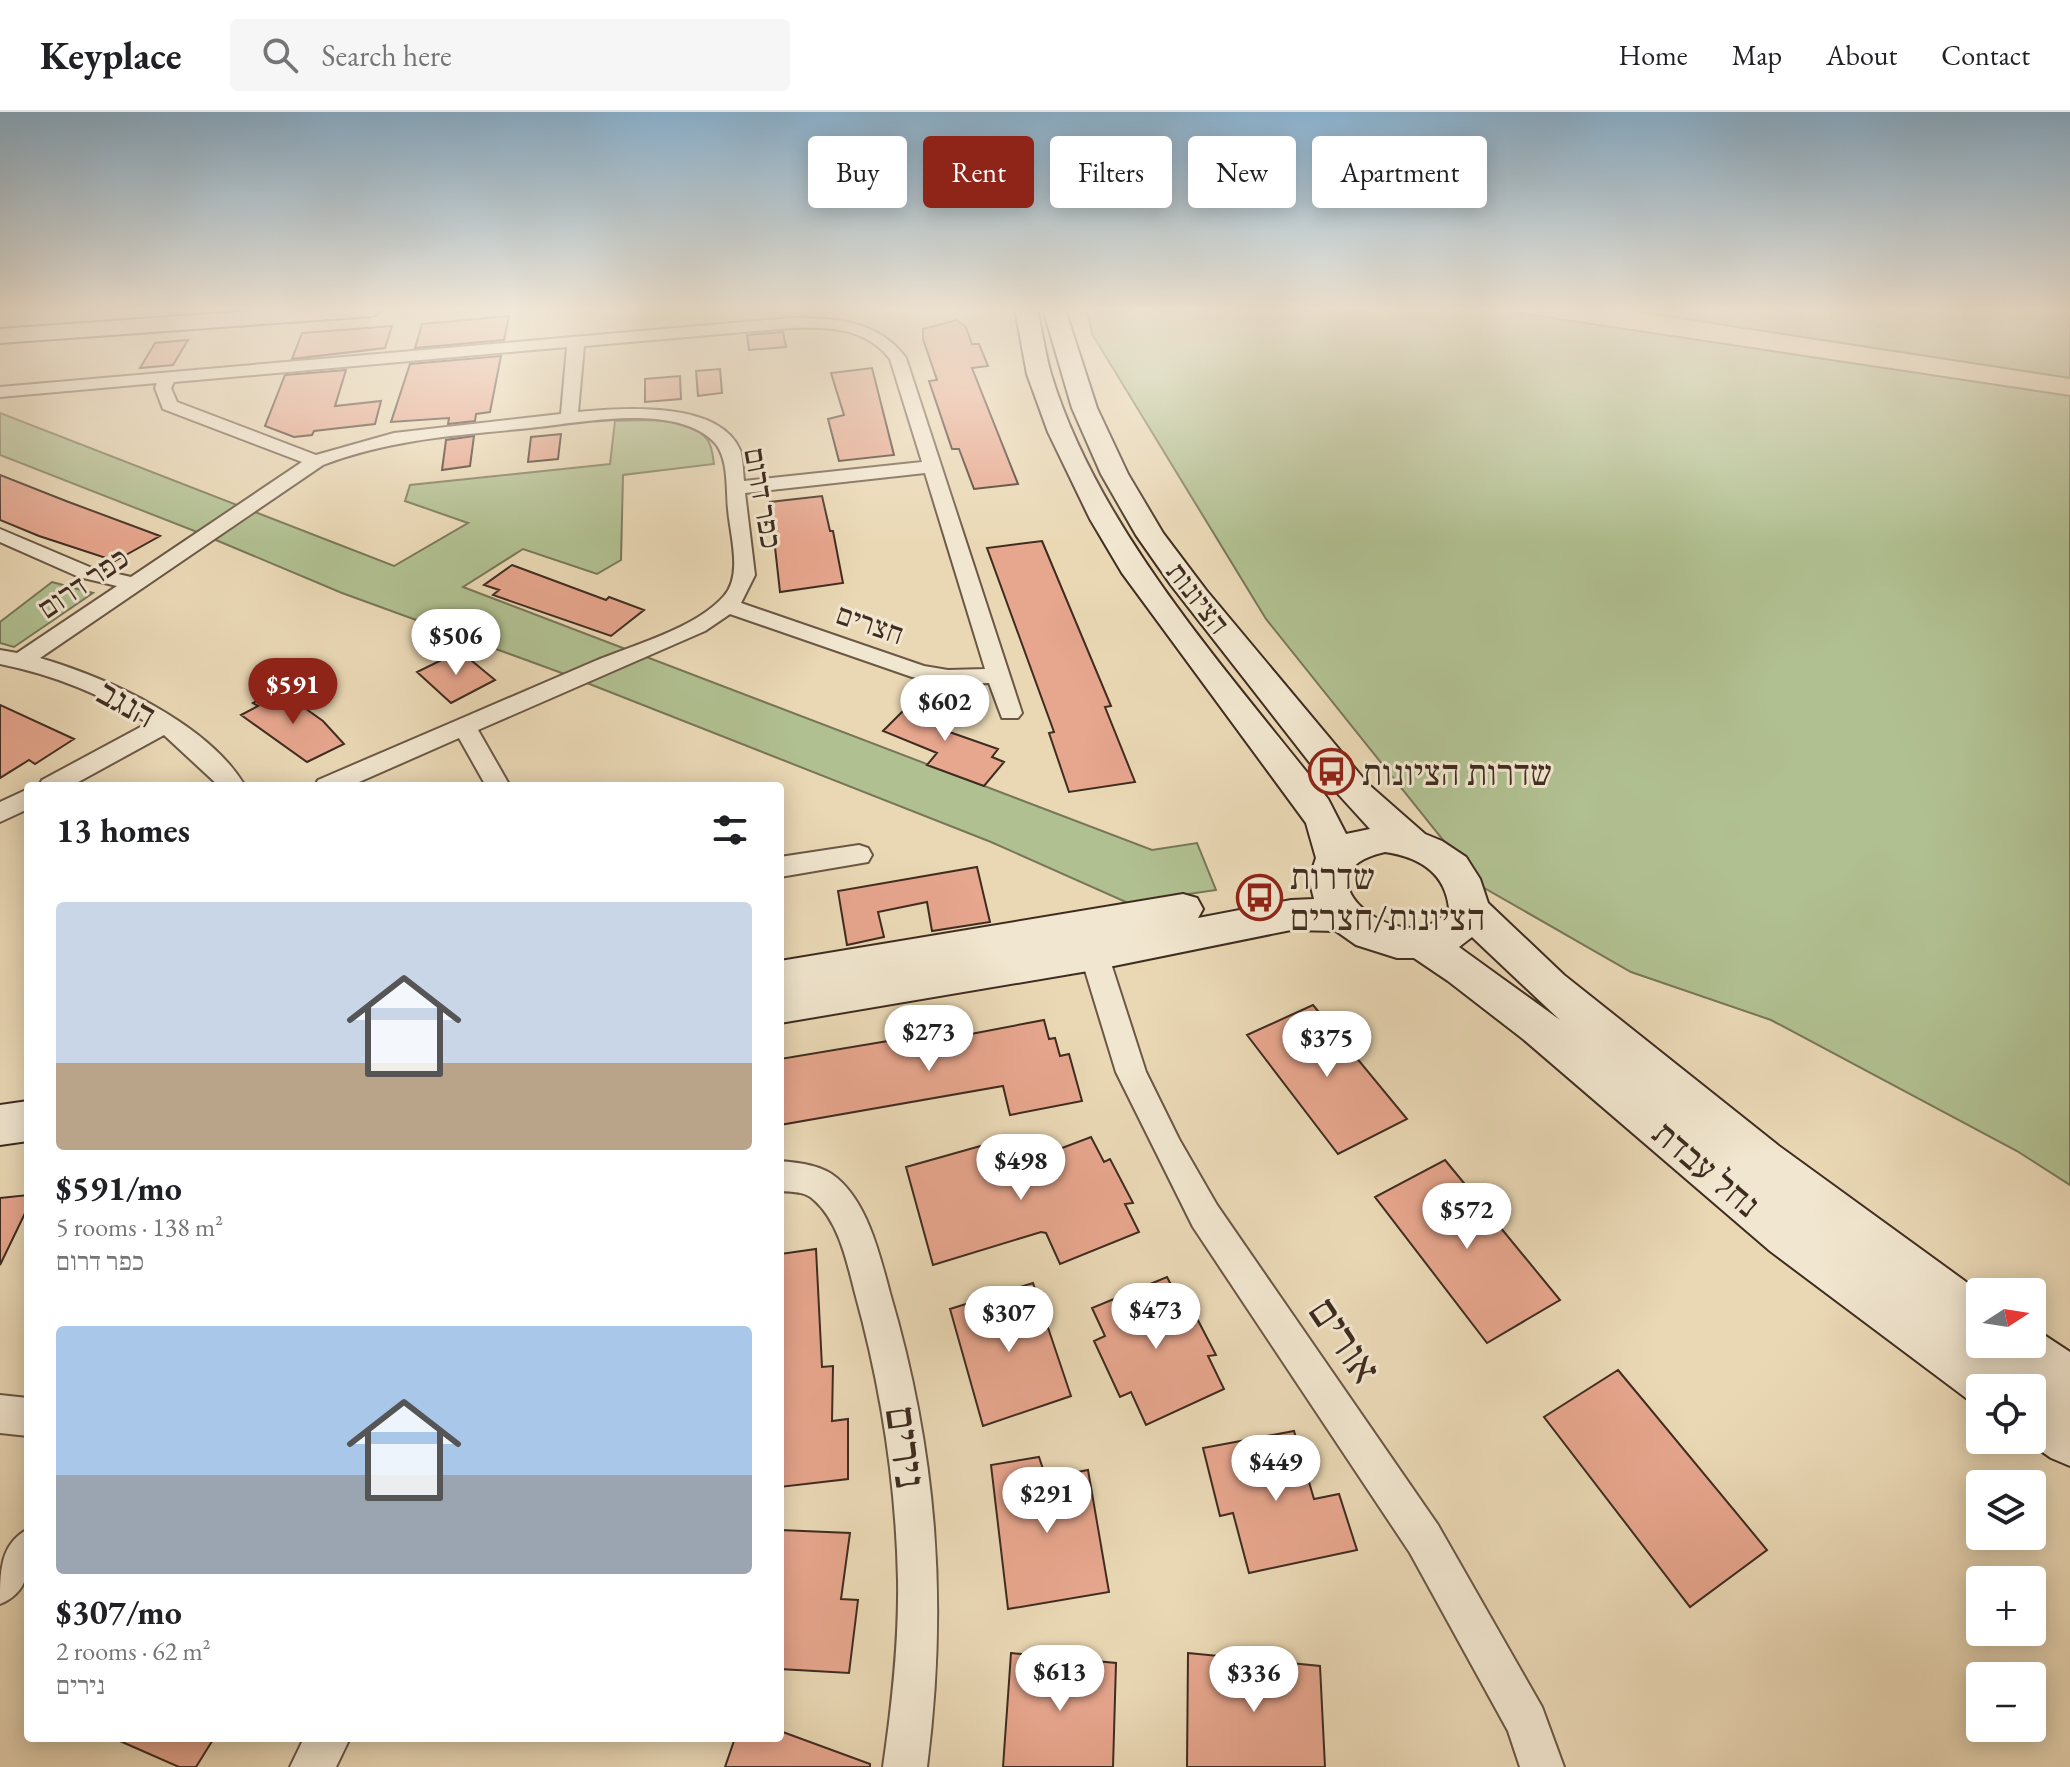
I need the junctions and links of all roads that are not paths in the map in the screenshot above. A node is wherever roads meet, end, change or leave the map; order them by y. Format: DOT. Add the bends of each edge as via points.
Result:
graph roads {
  1 [pos="74,386"];
  2 [pos="164,386"];
  3 [pos="572,386"];
  4 [pos="907,386"];
  5 [pos="1044,386"];
  6 [pos="1076,386"];
  7 [pos="0,392"];
  8 [pos="569,419"];
  9 [pos="316,461"];
  10 [pos="931,467"];
  11 [pos="735,488"];
  12 [pos="0,535"];
  13 [pos="135,584"];
  14 [pos="728,606"];
  15 [pos="11,659"];
  16 [pos="998,676"];
  17 [pos="1010,713"];
  18 [pos="166,724"];
  19 [pos="463,725"];
  20 [pos="58,782"];
  21 [pos="229,782"];
  22 [pos="336,782"];
  23 [pos="496,782"];
  24 [pos="24,800"];
  25 [pos="0,813"];
  26 [pos="1411,843"];
  27 [pos="859,855"];
  28 [pos="784,866"];
  29 [pos="1331,868"];
  30 [pos="1469,908"];
  31 [pos="1344,917"];
  32 [pos="1422,943"];
  33 [pos="1094,954"];
  34 [pos="784,976"];
  35 [pos="784,1005"];
  36 [pos="24,1122"];
  37 [pos="0,1125"];
  38 [pos="784,1177"];
  39 [pos="1966,1312"];
  40 [pos="2033,1358"];
  41 [pos="1977,1374"];
  42 [pos="2070,1383"];
  43 [pos="0,1414"];
  44 [pos="24,1417"];
  45 [pos="2046,1423"];
  46 [pos="2070,1439"];
  47 [pos="24,1554"];
  48 [pos="0,1584"];
  49 [pos="326,1742"];
  50 [pos="312,1767"];
  51 [pos="905,1767"];
  52 [pos="1542,1767"];
  1 -- 7 [label="street"];
  2 -- 9 [label="street" via="169,405"];
  3 -- 8 [label="street"];
  4 -- 10 [label="street"];
  5 -- 29 [label="street, הציונות" via="1061,432 1132,567 1324,822"];
  6 -- 26 [label="street, הציונות" via="1139,514 1168,560 1358,798"];
  8 -- 9 [label="street, כפר דרום" via="410,435 349,447"];
  8 -- 11 [label="street, כפר דרום" via="634,414 709,428 731,451"];
  9 -- 13 [label="street, כפר דרום"];
  10 -- 11 [label="street"];
  10 -- 16 [label="street"];
  11 -- 14 [label="street, כפר דרום" via="745,575 742,590"];
  12 -- 13 [label="street" via="86,573"];
  13 -- 15 [label="street, כפר דרום"];
  14 -- 16 [label="street, חצרים" via="920,672"];
  14 -- 19 [label="street" via="697,626"];
  15 -- 18 [label="street, הנגב" via="95,683"];
  16 -- 17 [label="street"];
  18 -- 20 [label="street"];
  18 -- 21 [label="street, הנגב"];
  19 -- 22 [label="street"];
  19 -- 23 [label="street"];
  24 -- 25 [label="street"];
  26 -- 29 [label="street" via="1361,842 1341,852"];
  26 -- 30 [label="street" via="1455,869 1467,888"];
  27 -- 28 [label="street"];
  29 -- 31 [label="street" via="1331,900"];
  29 -- 34 [label="street" via="1287,892"];
  30 -- 32 [label="street" via="1449,935"];
  30 -- 39 [label="street, נחל עבדת" via="1541,980 1750,1154"];
  31 -- 32 [label="street" via="1373,936"];
  31 -- 33 [label="street" via="1291,915"];
  32 -- 41 [label="street, נחל עבדת" via="1499,994 1721,1182"];
  33 -- 35 [label="street"];
  33 -- 52 [label="street, אורים" via="1131,1072 1168,1149 1205,1216 1424,1539 1527,1722"];
  36 -- 37 [label="street"];
  38 -- 51 [label="street, נירים" via="817,1182 841,1207 858,1243 887,1338 907,1436 919,1556 914,1716"];
  40 -- 42 [label="street"];
  43 -- 44 [label="street"];
  45 -- 46 [label="street"];
  47 -- 48 [label="street"];
  49 -- 50 [label="street"];
}
